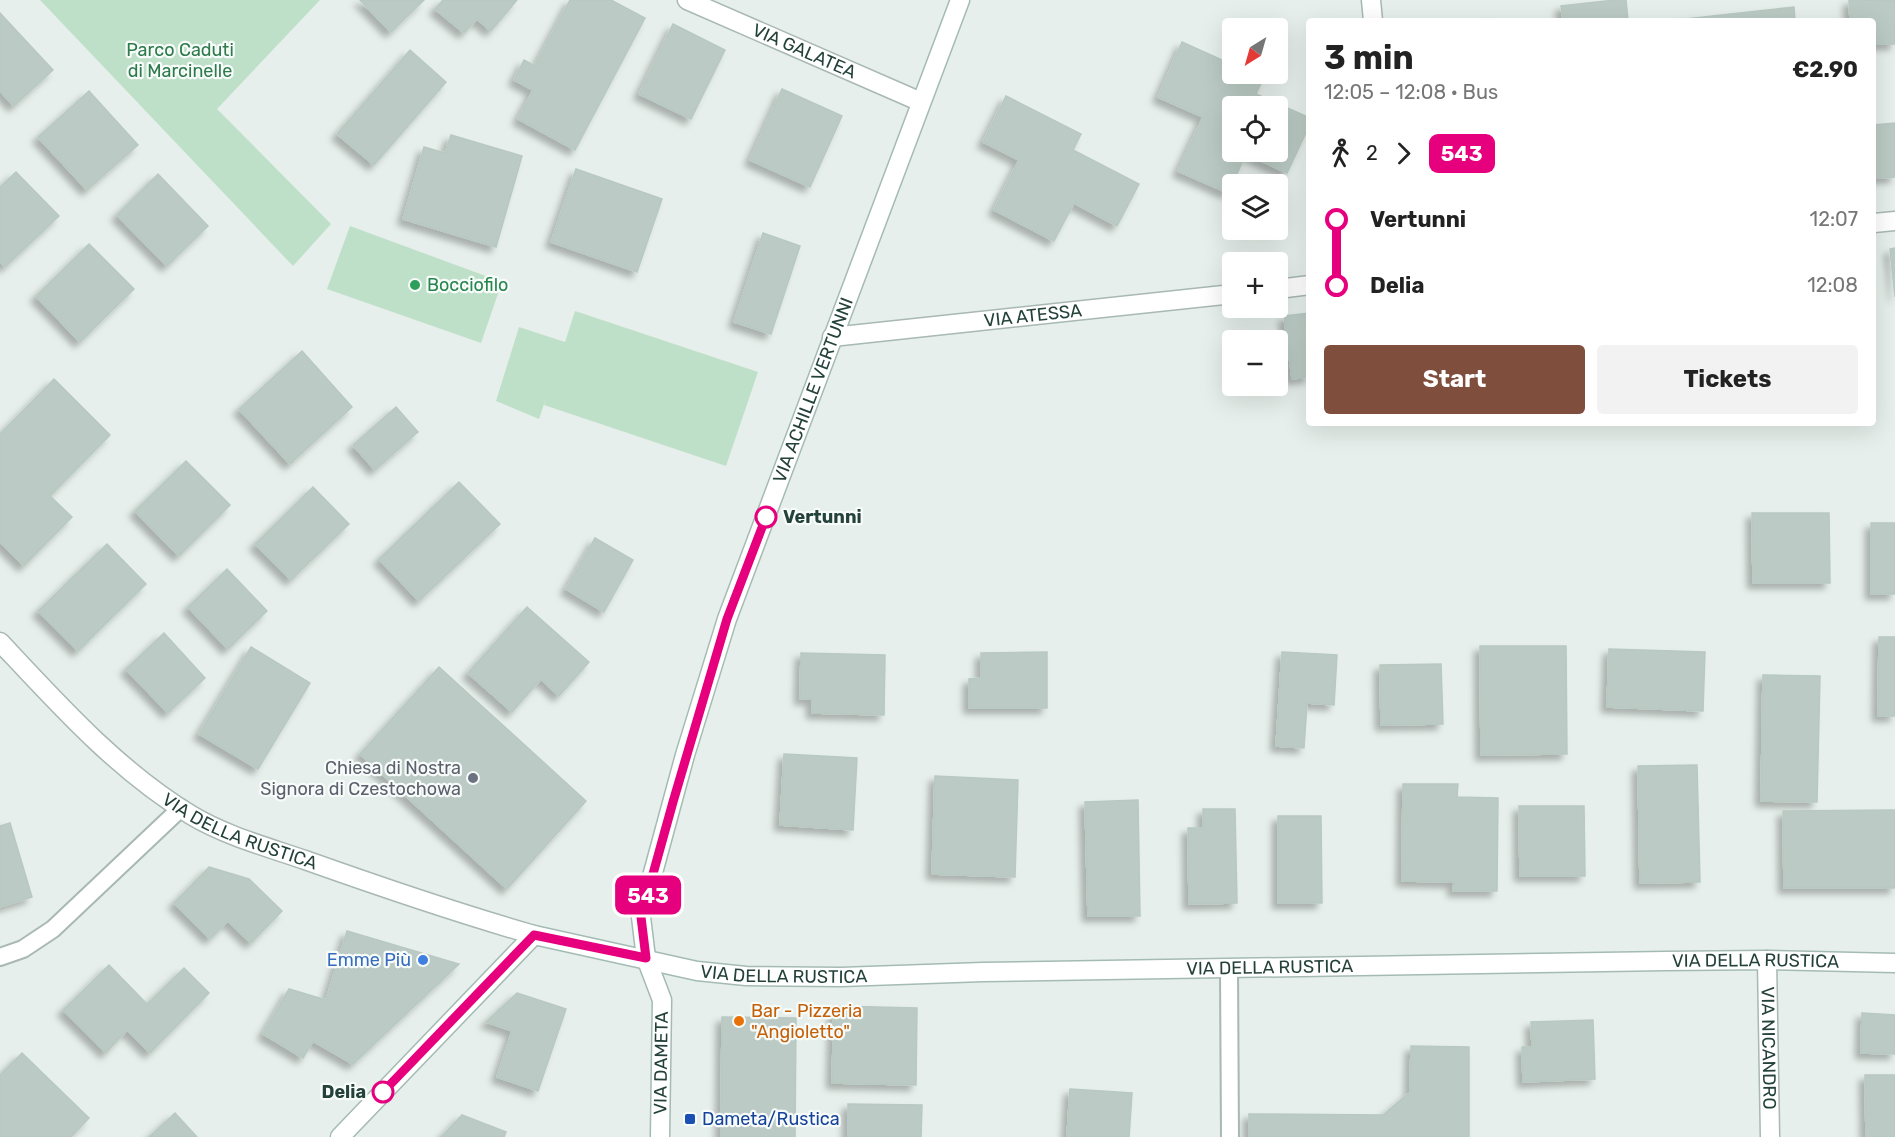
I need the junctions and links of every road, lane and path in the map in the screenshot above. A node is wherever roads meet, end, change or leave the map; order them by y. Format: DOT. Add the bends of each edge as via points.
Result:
graph roads {
  1 [pos="687,0"];
  2 [pos="960,0"];
  3 [pos="1371,0"];
  4 [pos="1373,18"];
  5 [pos="921,102"];
  6 [pos="1895,220"];
  7 [pos="1876,223"];
  8 [pos="1306,286"];
  9 [pos="1288,288"];
  10 [pos="1222,295"];
  11 [pos="832,337"];
  12 [pos="0,642"];
  13 [pos="181,808"];
  14 [pos="534,935"];
  15 [pos="0,957"];
  16 [pos="646,958"];
  17 [pos="1767,960"];
  18 [pos="1895,963"];
  19 [pos="1229,968"];
  20 [pos="340,1137"];
  21 [pos="660,1137"];
  22 [pos="1230,1137"];
  23 [pos="1770,1137"];
  1 -- 5 [label="street, VIA GALATEA"];
  2 -- 5 [label="street, VIA ACHILLE VERTUNNI"];
  3 -- 4 [label="street"];
  5 -- 11 [label="street, VIA ACHILLE VERTUNNI"];
  6 -- 7 [label="street"];
  8 -- 9 [label="street"];
  10 -- 11 [label="street, VIA ATESSA"];
  11 -- 16 [label="street, VIA ACHILLE VERTUNNI" via="727,619 685,755 641,917"];
  12 -- 13 [label="street, VIA DELLA RUSTICA" via="82,729"];
  13 -- 14 [label="street, VIA DELLA RUSTICA" via="215,828 467,916"];
  13 -- 15 [label="lane" via="53,929 23,950"];
  14 -- 16 [label="street, VIA DELLA RUSTICA"];
  14 -- 20 [label="street"];
  16 -- 19 [label="street, VIA DELLA RUSTICA" via="715,974 776,977"];
  16 -- 21 [label="street, VIA DAMETA" via="662,1000"];
  17 -- 18 [label="street, VIA DELLA RUSTICA"];
  17 -- 19 [label="street, VIA DELLA RUSTICA"];
  17 -- 23 [label="street, VIA NICANDRO"];
  19 -- 22 [label="lane"];
}
